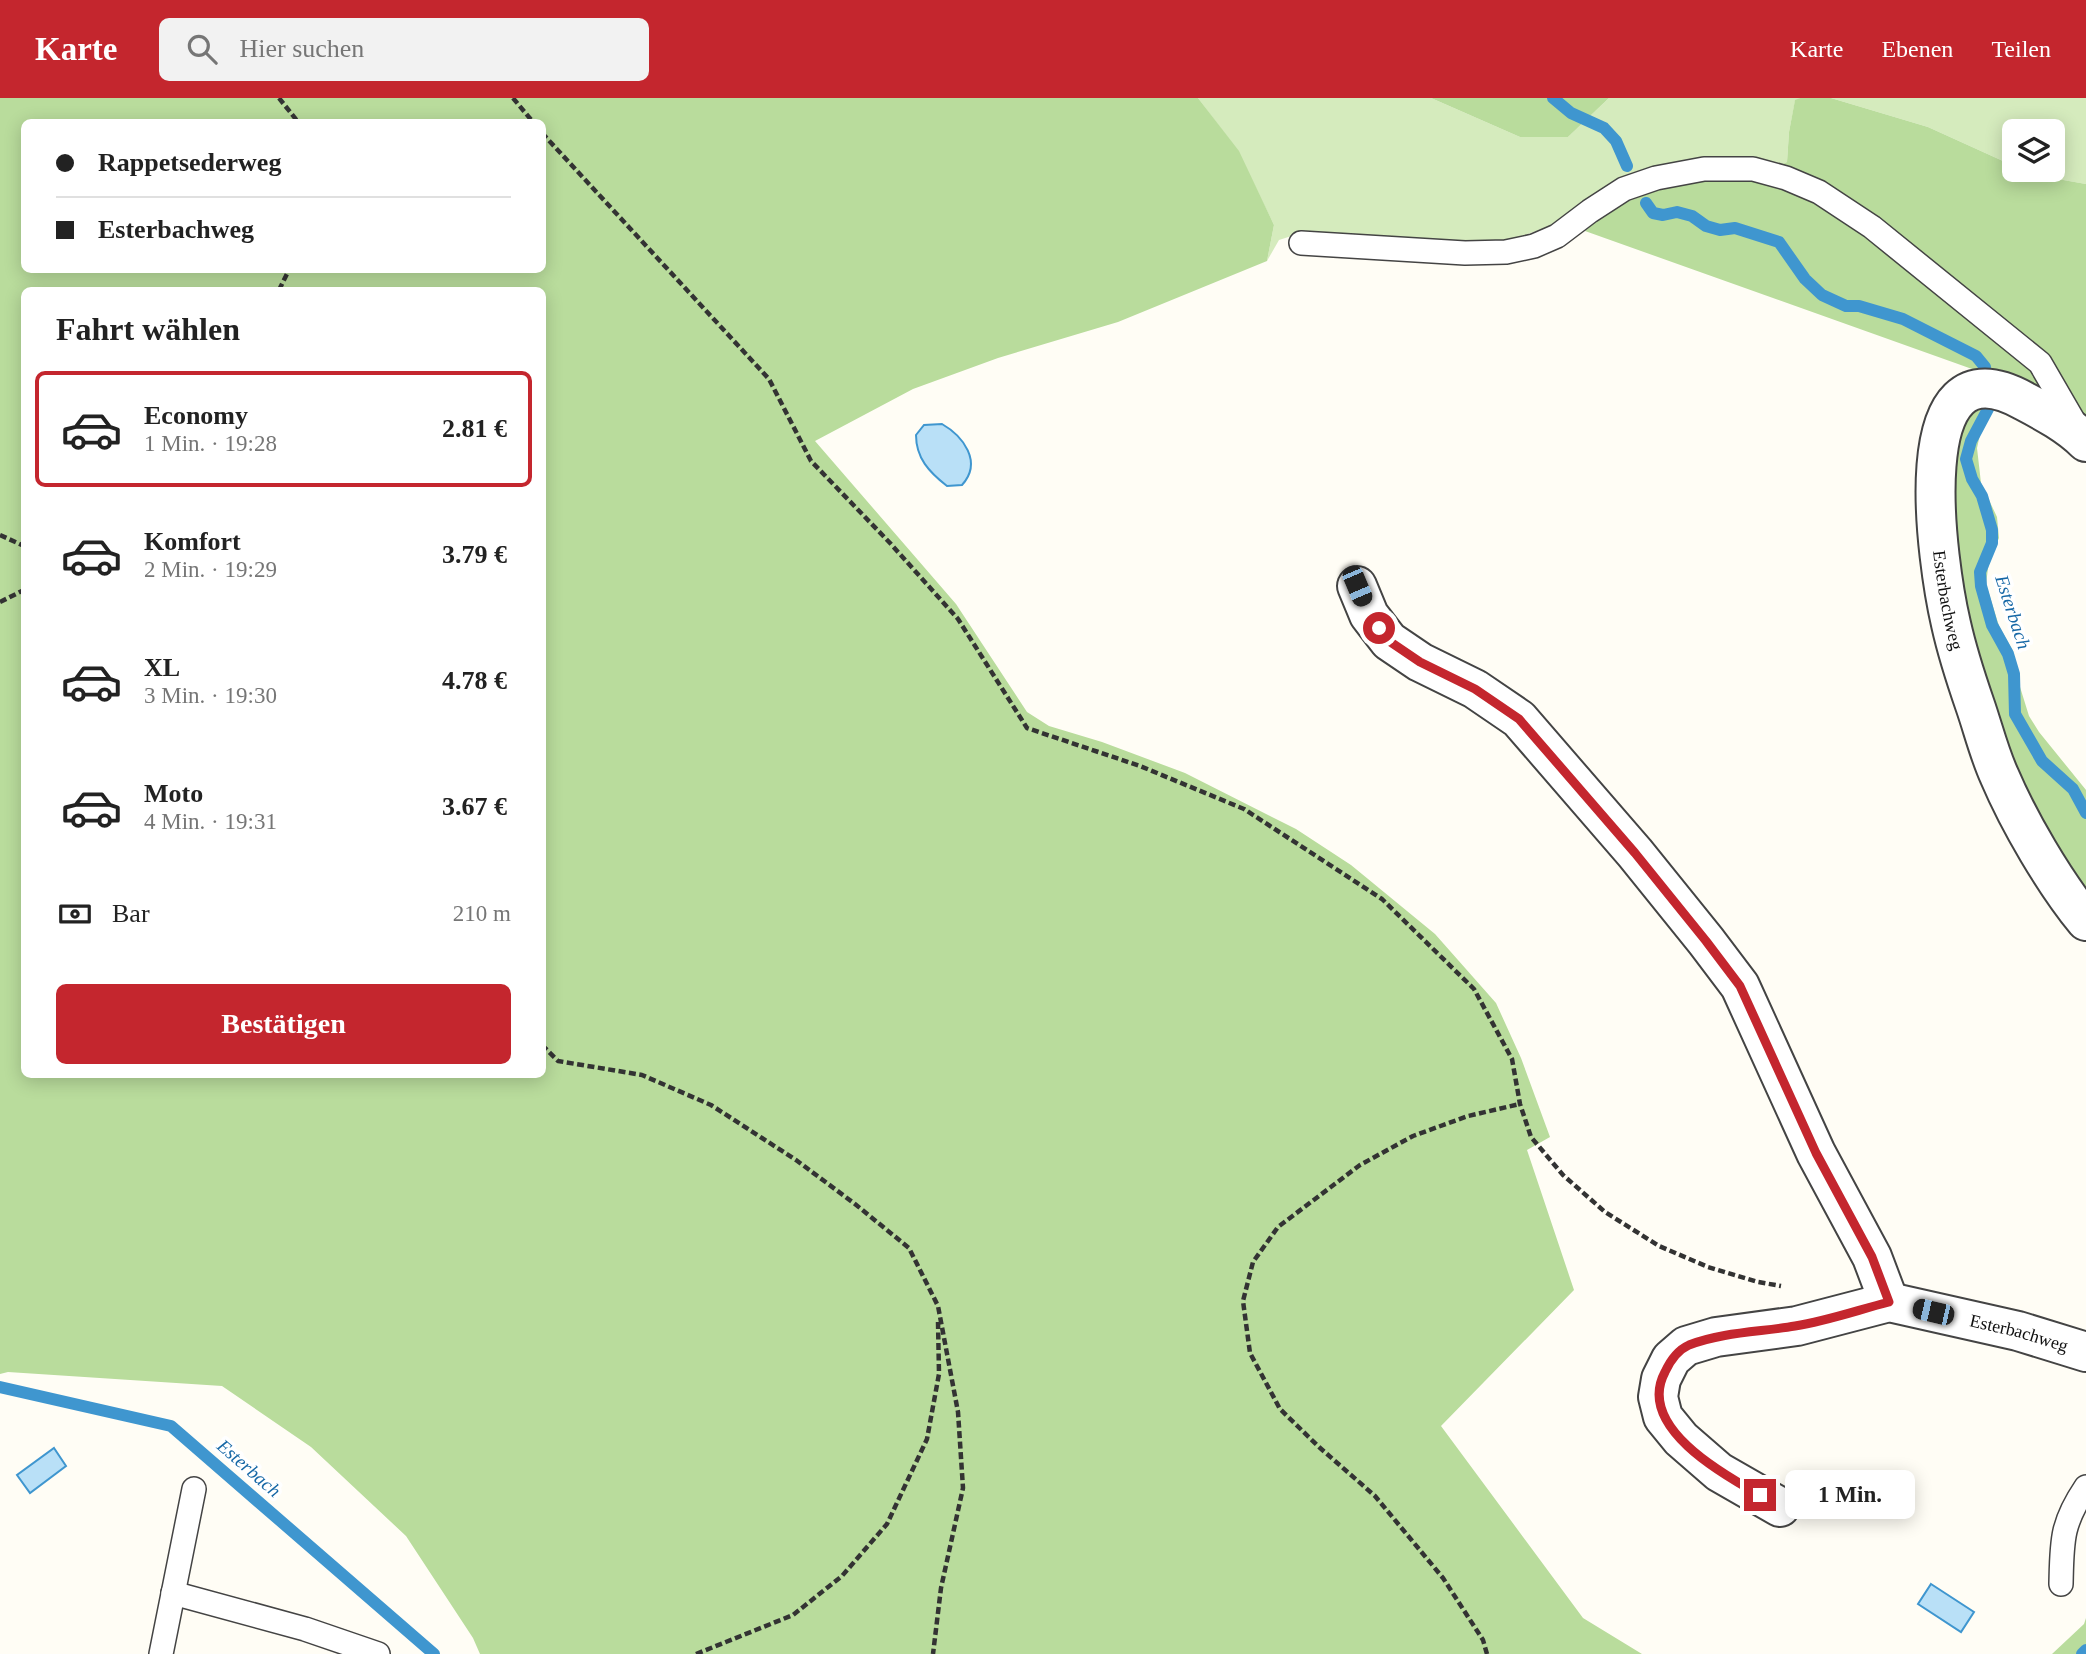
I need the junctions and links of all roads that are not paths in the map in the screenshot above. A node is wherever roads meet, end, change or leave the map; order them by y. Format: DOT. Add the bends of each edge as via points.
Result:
graph roads {
  1 [pos="1301,243"];
  2 [pos="2085,441"];
  3 [pos="1357,586"];
  4 [pos="2086,921"];
  5 [pos="1889,1302"];
  6 [pos="2086,1352"];
  7 [pos="2086,1487"];
  8 [pos="194,1489"];
  9 [pos="1780,1507"];
  10 [pos="2061,1584"];
  11 [pos="173,1593"];
  12 [pos="161,1654"];
  13 [pos="378,1654"];
  1 -- 2 [label="lane" via="1506,252 1558,236 1624,190 1656,178 1704,169 1753,169 1819,192 1872,227 1989,321 2040,363"];
  2 -- 4 [label="street, Esterbachweg" via="2007,391 1978,389 1956,400 1942,425 1936,513 1951,624 1999,776 2035,846"];
  3 -- 5 [label="street" via="1369,615 1389,641 1519,719 1644,863 1740,986 1816,1153 1872,1257"];
  5 -- 6 [label="street, Esterbachweg" via="2018,1331"];
  5 -- 9 [label="street, Esterbachweg" via="1797,1326 1716,1337 1686,1346 1671,1359 1658,1397 1663,1417 1719,1472"];
  7 -- 10 [label="lane" via="2068,1516"];
  8 -- 11 [label="lane"];
  11 -- 12 [label="lane"];
  11 -- 13 [label="lane"];
}
